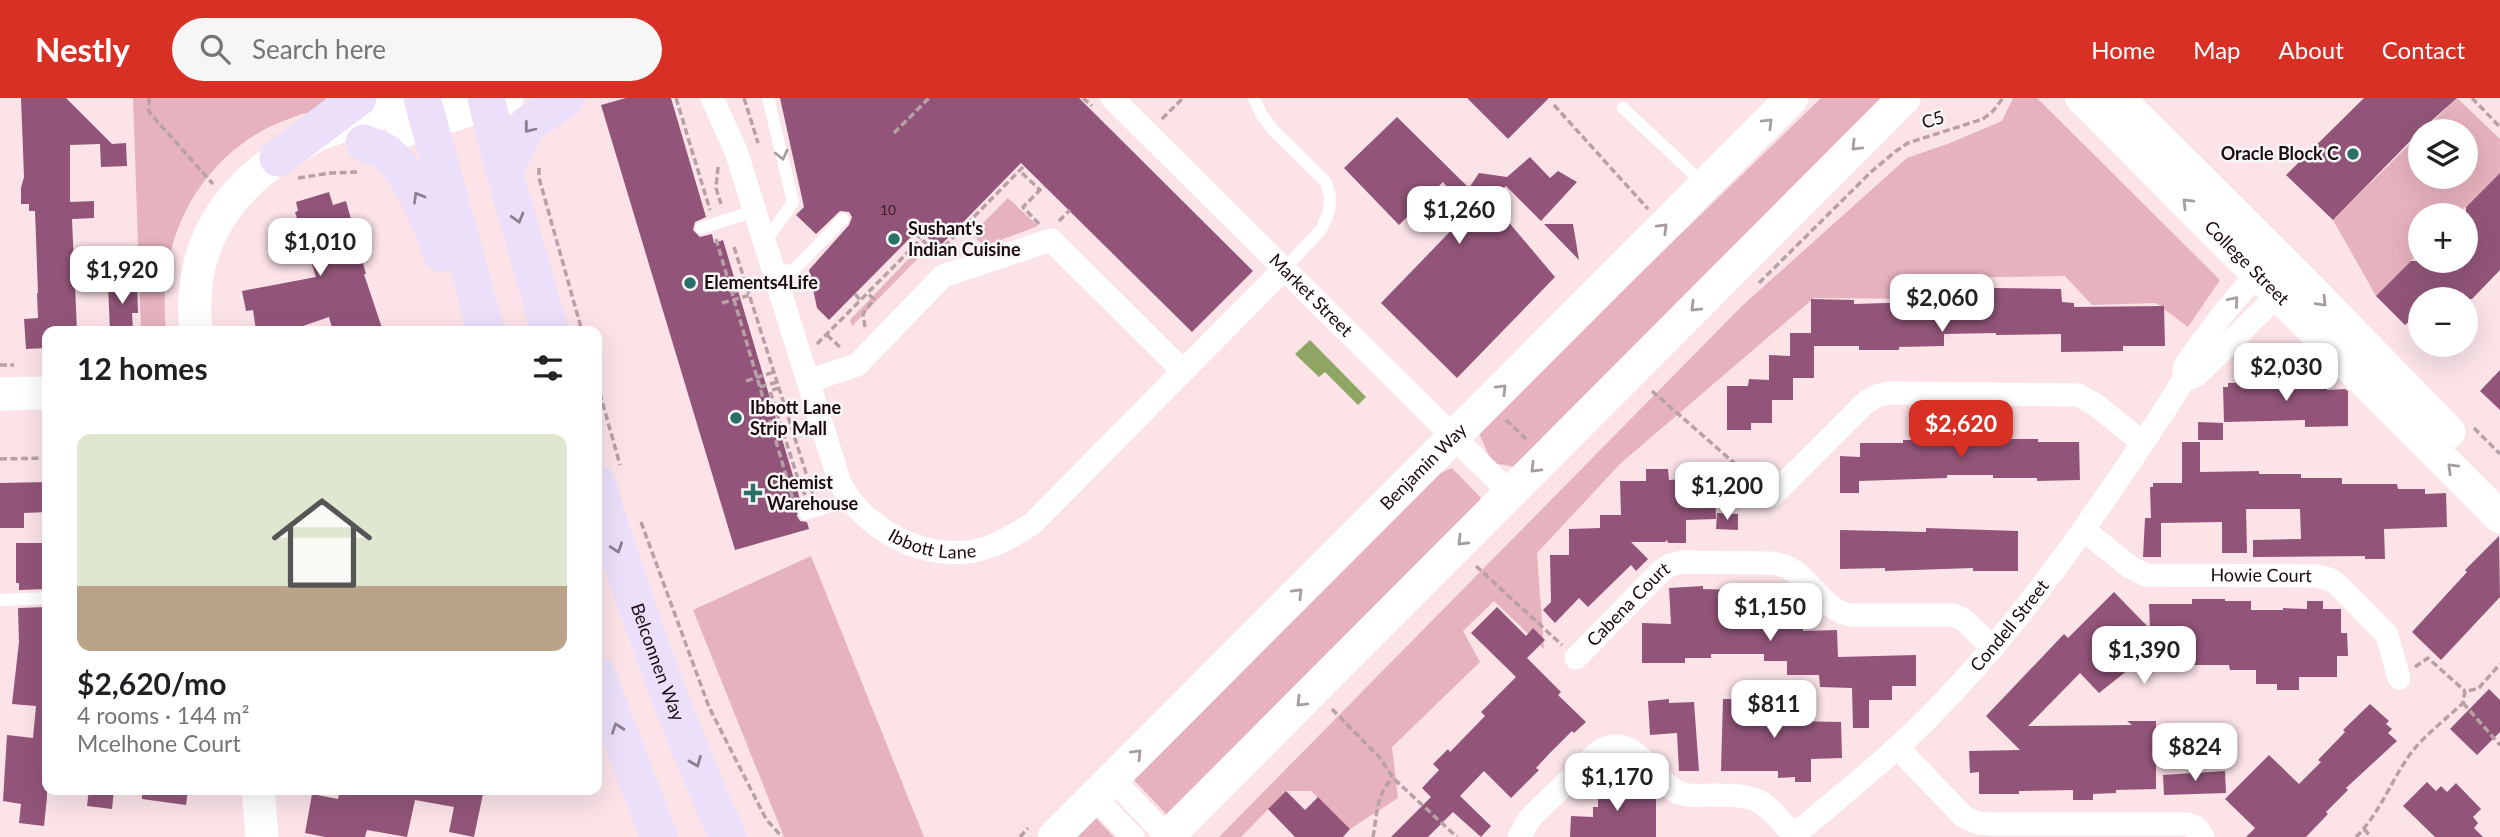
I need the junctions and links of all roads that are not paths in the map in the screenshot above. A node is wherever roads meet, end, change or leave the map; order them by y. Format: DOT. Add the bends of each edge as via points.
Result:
graph roads {
  1 [pos="358,98"];
  2 [pos="567,98"];
  3 [pos="712,98"];
  4 [pos="729,98"];
  5 [pos="768,98"];
  6 [pos="1112,98"];
  7 [pos="1254,98"];
  8 [pos="1792,98"];
  9 [pos="1904,98"];
  10 [pos="2082,98"];
  11 [pos="2118,98"];
  12 [pos="494,100"];
  13 [pos="426,105"];
  14 [pos="1623,108"];
  15 [pos="736,151"];
  16 [pos="361,158"];
  17 [pos="285,169"];
  18 [pos="505,171"];
  19 [pos="1706,185"];
  20 [pos="755,211"];
  21 [pos="843,219"];
  22 [pos="701,229"];
  23 [pos="765,242"];
  24 [pos="1284,269"];
  25 [pos="774,273"];
  26 [pos="2277,274"];
  27 [pos="196,326"];
  28 [pos="463,326"];
  29 [pos="485,326"];
  30 [pos="549,326"];
  31 [pos="1183,371"];
  32 [pos="808,381"];
  33 [pos="42,393"];
  34 [pos="0,394"];
  35 [pos="1454,437"];
  36 [pos="2143,443"];
  37 [pos="609,475"];
  38 [pos="2500,484"];
  39 [pos="1510,493"];
  40 [pos="1772,496"];
  41 [pos="849,500"];
  42 [pos="804,514"];
  43 [pos="2500,517"];
  44 [pos="2084,530"];
  45 [pos="42,598"];
  46 [pos="0,600"];
  47 [pos="1993,648"];
  48 [pos="1576,658"];
  49 [pos="2399,678"];
  50 [pos="602,687"];
  51 [pos="1897,747"];
  52 [pos="1103,788"];
  53 [pos="258,795"];
  54 [pos="729,833"];
  55 [pos="1793,836"];
  56 [pos="262,837"];
  57 [pos="659,837"];
  58 [pos="1054,837"];
  59 [pos="1133,837"];
  60 [pos="1168,837"];
  61 [pos="1519,837"];
  62 [pos="2203,837"];
  1 -- 17 [label="main road" via="324,121"];
  2 -- 18 [label="main road, one-way" via="528,124"];
  3 -- 15 [label="street"];
  4 -- 15 [label="street"];
  5 -- 23 [label="lane, one-way" via="793,202"];
  6 -- 24 [label="street, Market Street"];
  7 -- 24 [label="lane" via="1273,130 1326,181 1330,197 1321,230"];
  19 -- 8 [label="main road, Benjamin Way, one-way"];
  9 -- 39 [label="main road, one-way"];
  26 -- 10 [label="main road, College Street, one-way"];
  11 -- 26 [label="main road, College Street"];
  12 -- 13 [label="main road"];
  12 -- 18 [label="main road"];
  13 -- 16 [label="main road"];
  13 -- 17 [label="main road" via="319,134"];
  13 -- 29 [label="main road"];
  14 -- 19 [label="lane"];
  15 -- 20 [label="street, Ibbott Lane"];
  16 -- 17 [label="main road"];
  28 -- 16 [label="main road, one-way" via="438,240 421,200 385,152"];
  17 -- 27 [label="main road" via="263,167 228,203 210,234 196,278"];
  18 -- 30 [label="main road, one-way"];
  35 -- 19 [label="main road, Benjamin Way, one-way"];
  20 -- 22 [label="lane"];
  20 -- 23 [label="street, Ibbott Lane"];
  21 -- 25 [label="lane" via="795,269"];
  23 -- 25 [label="street, Ibbott Lane"];
  24 -- 31 [label="street, Ibbott Lane"];
  24 -- 35 [label="street, Market Street"];
  25 -- 32 [label="street, Ibbott Lane"];
  26 -- 36 [label="street, Condell Street" via="2197,375 2186,376"];
  26 -- 38 [label="main road, College Street, one-way"];
  43 -- 26 [label="main road, College Street, one-way"];
  31 -- 32 [label="street" via="1051,240 943,276 857,365"];
  31 -- 41 [label="street, Ibbott Lane" via="1032,524 996,544 966,552 926,549 874,524"];
  32 -- 41 [label="street, Ibbott Lane"];
  33 -- 34 [label="main road"];
  35 -- 39 [label="street, Market Street"];
  52 -- 35 [label="main road, Benjamin Way, one-way"];
  36 -- 40 [label="street" via="2078,395 1889,393 1866,402"];
  36 -- 44 [label="street, Condell Street"];
  37 -- 54 [label="main road, Belconnen Way, one-way" via="615,544 680,722"];
  39 -- 60 [label="main road, one-way"];
  41 -- 42 [label="lane"];
  44 -- 47 [label="street, Condell Street"];
  44 -- 49 [label="street, Howie Court" via="2146,575 2317,576 2333,580 2387,635"];
  45 -- 46 [label="lane"];
  47 -- 48 [label="street, Cabena Court" via="1953,615 1840,613 1785,565 1683,562 1660,572"];
  47 -- 51 [label="street, Condell Street"];
  57 -- 50 [label="main road, one-way"];
  51 -- 55 [label="street, Condell Street"];
  51 -- 62 [label="street" via="1971,821 2187,824"];
  52 -- 58 [label="main road, Benjamin Way"];
  52 -- 59 [label="street"];
  52 -- 60 [label="street"];
  53 -- 56 [label="main road"];
  55 -- 61 [label="street" via="1764,804 1751,797 1679,793 1632,751 1618,745 1597,753 1530,818"];
}
